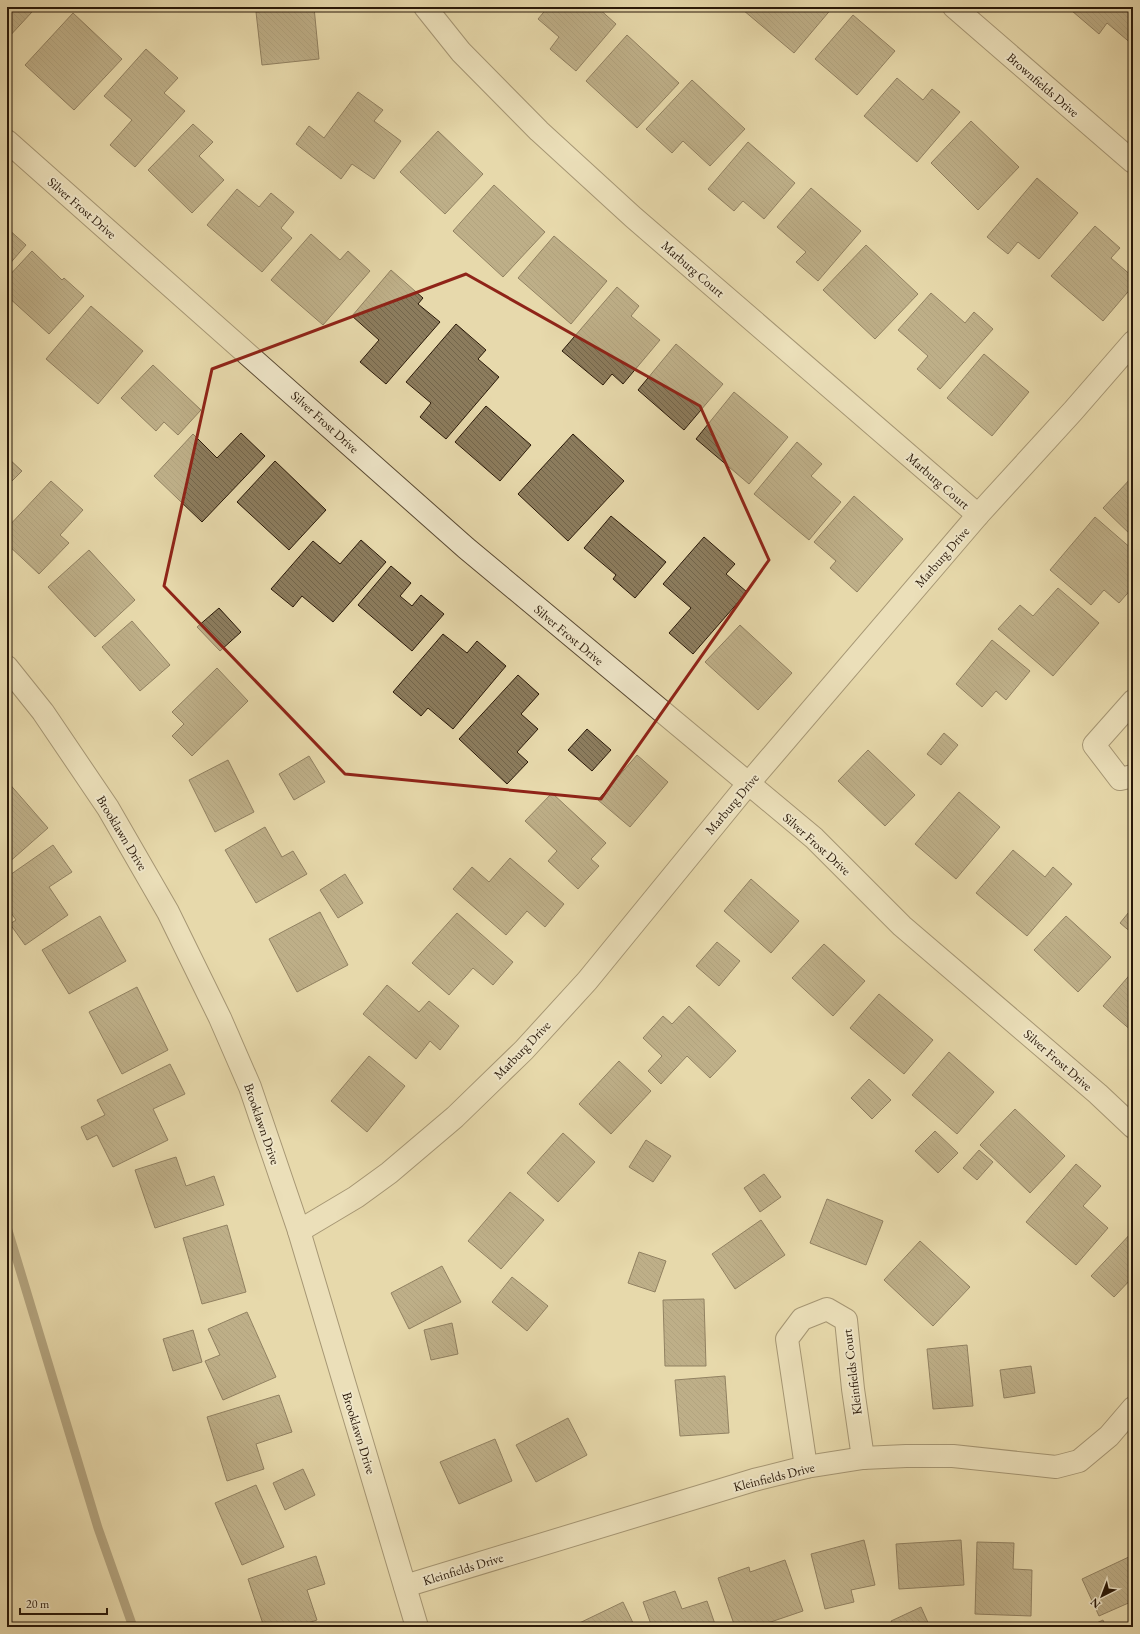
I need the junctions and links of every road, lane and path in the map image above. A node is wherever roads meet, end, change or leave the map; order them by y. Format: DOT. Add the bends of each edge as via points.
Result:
graph roads {
  1 [pos="425,7"];
  2 [pos="954,7"];
  3 [pos="7,141"];
  4 [pos="1133,162"];
  5 [pos="1133,342"];
  6 [pos="978,515"];
  7 [pos="7,667"];
  8 [pos="1133,701"];
  9 [pos="1133,776"];
  10 [pos="748,784"];
  11 [pos="1133,1127"];
  12 [pos="299,1231"];
  13 [pos="1133,1408"];
  14 [pos="863,1458"];
  15 [pos="806,1467"];
  16 [pos="405,1586"];
  17 [pos="417,1627"];
  1 -- 6 [label="street, Marburg Court" via="461,52 539,131 632,217"];
  2 -- 4 [label="street, Brownfields Drive"];
  3 -- 10 [label="street, Silver Frost Drive" via="466,548"];
  5 -- 6 [label="street, Marburg Drive"];
  6 -- 10 [label="street, Marburg Drive"];
  7 -- 12 [label="street, Brooklawn Drive" via="43,712 108,808 168,912 220,1018 250,1088"];
  8 -- 9 [label="street" via="1094,745 1120,779"];
  10 -- 11 [label="street, Silver Frost Drive" via="814,838 902,926"];
  10 -- 12 [label="street, Marburg Drive" via="587,981 524,1050 455,1118 389,1173 356,1197"];
  12 -- 16 [label="street, Brooklawn Drive"];
  13 -- 14 [label="street, Kleinfields Drive" via="1109,1436 1080,1462 1056,1467 953,1456"];
  14 -- 15 [label="street, Kleinfields Drive"];
  14 -- 15 [label="street, Kleinfields Court" via="846,1320 827,1309 802,1319 787,1339"];
  15 -- 16 [label="street, Kleinfields Drive" via="754,1480"];
  16 -- 17 [label="street, Brooklawn Drive"];
}
